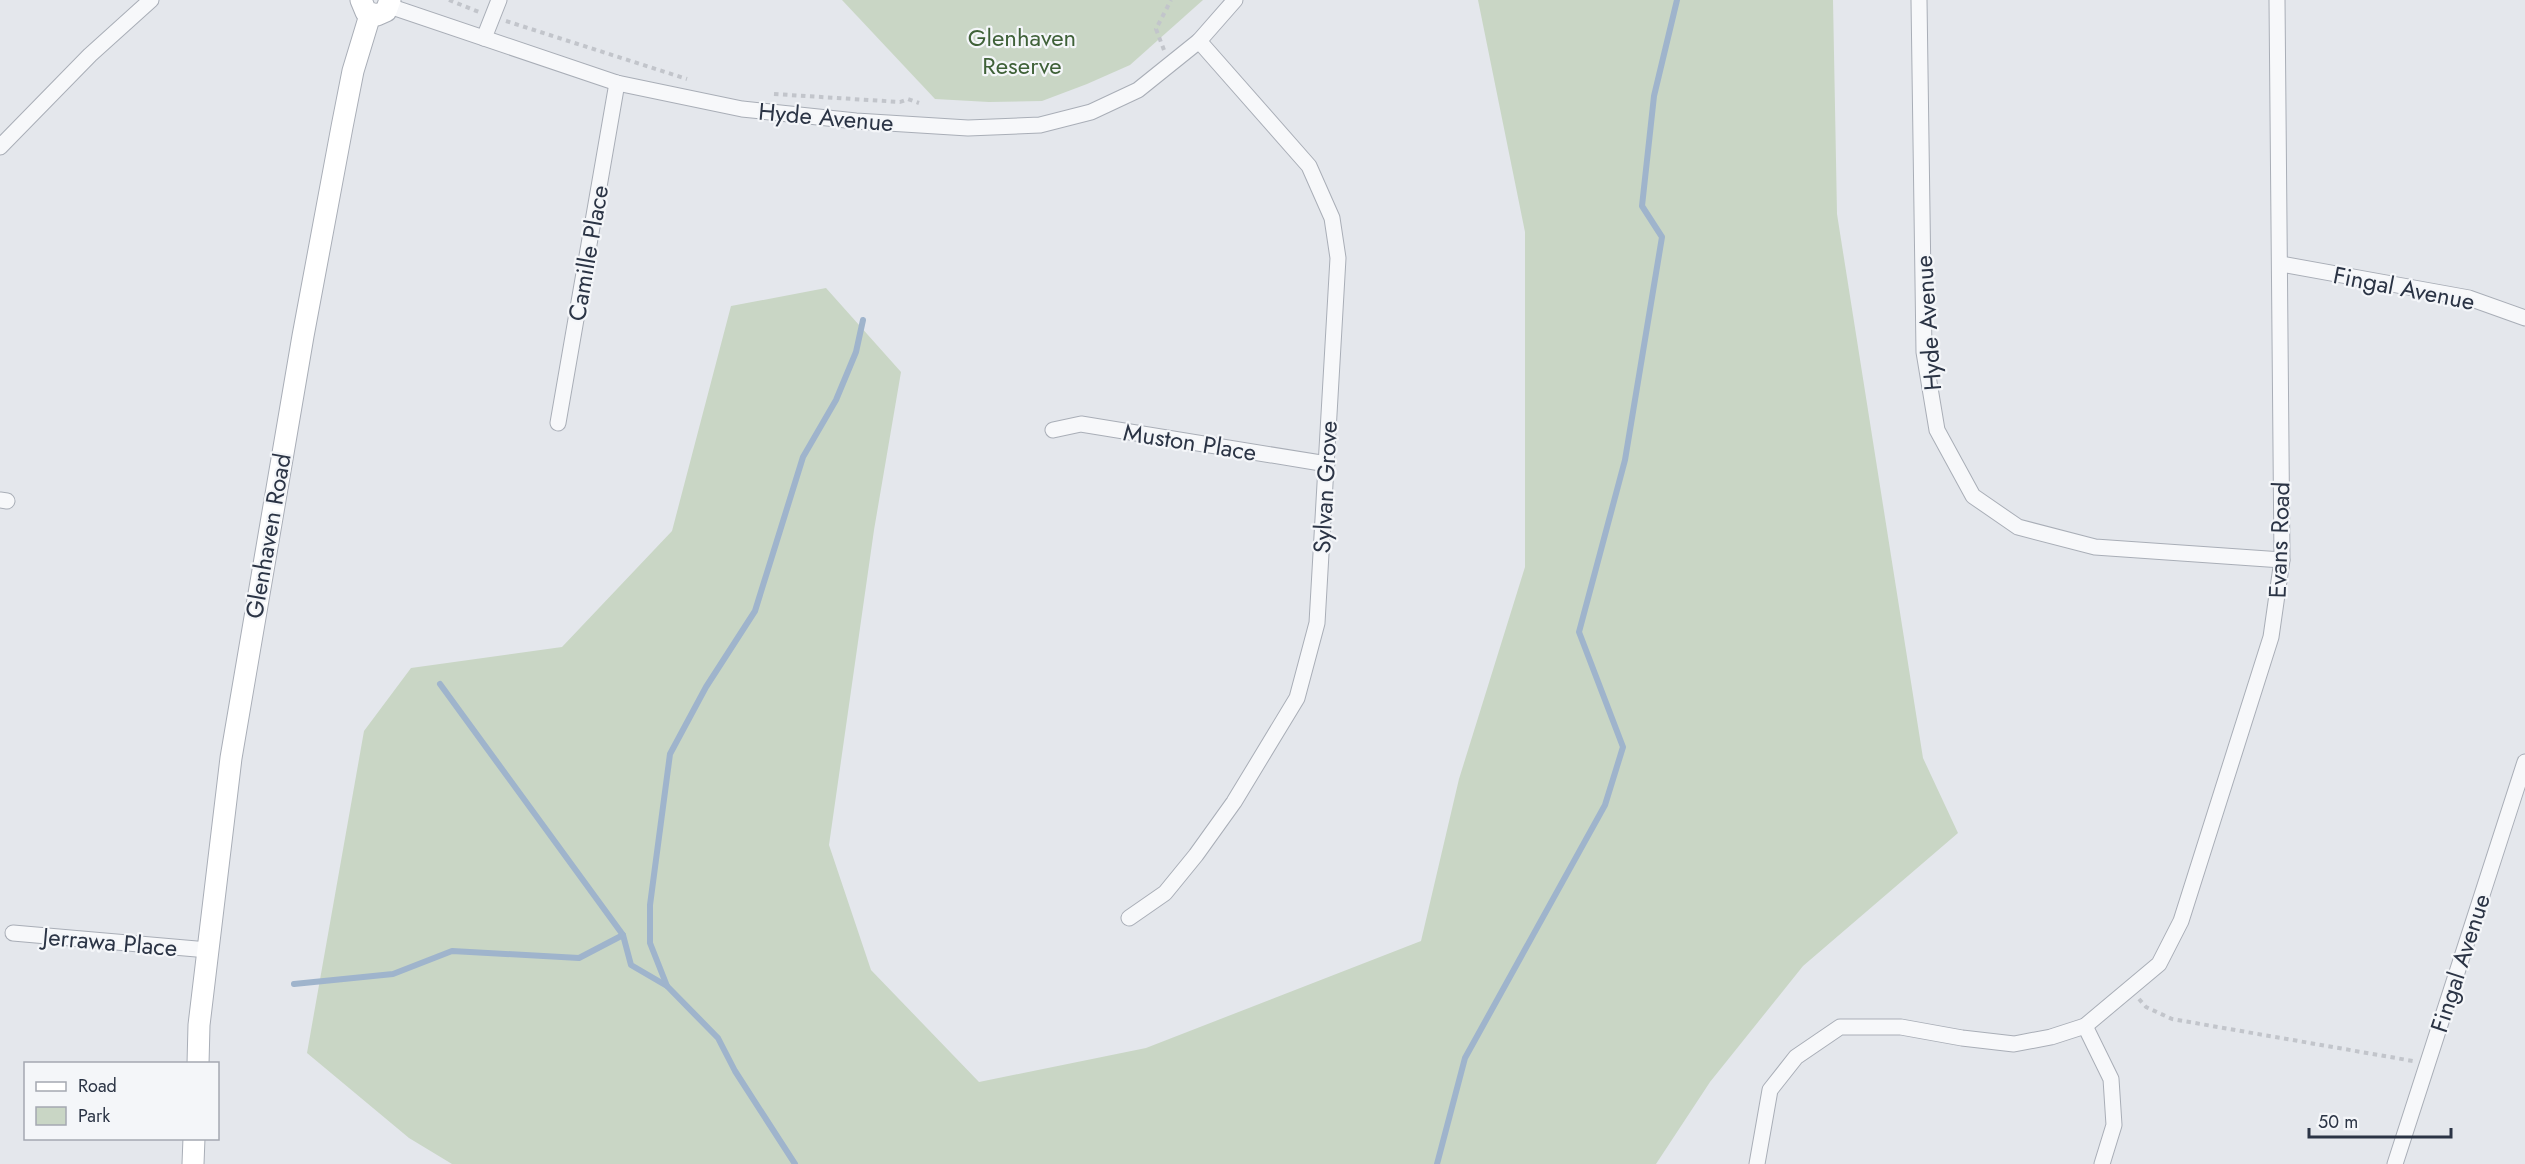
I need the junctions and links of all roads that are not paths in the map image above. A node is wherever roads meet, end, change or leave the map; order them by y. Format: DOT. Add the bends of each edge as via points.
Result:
graph roads {
  1 [pos="151,0"];
  2 [pos="499,0"];
  3 [pos="1235,0"];
  4 [pos="1919,0"];
  5 [pos="2277,0"];
  6 [pos="377,5"];
  7 [pos="484,38"];
  8 [pos="1199,41"];
  9 [pos="618,83"];
  10 [pos="0,147"];
  11 [pos="2281,264"];
  12 [pos="2525,318"];
  13 [pos="558,423"];
  14 [pos="1053,430"];
  15 [pos="1327,464"];
  16 [pos="2282,560"];
  17 [pos="2525,762"];
  18 [pos="1130,918"];
  19 [pos="13,933"];
  20 [pos="208,950"];
  21 [pos="2085,1026"];
  22 [pos="198,1062"];
  23 [pos="194,1140"];
  24 [pos="193,1164"];
  25 [pos="1756,1164"];
  26 [pos="2102,1164"];
  27 [pos="2395,1164"];
  1 -- 10 [label="street" via="90,55"];
  2 -- 7 [label="street"];
  3 -- 8 [label="street, Hyde Avenue"];
  4 -- 16 [label="street, Hyde Avenue" via="1924,352 1937,430 1973,496 2018,527 2095,548"];
  5 -- 11 [label="street, Evans Road"];
  6 -- 7 [label="street, Hyde Avenue"];
  6 -- 20 [label="main road, Glenhaven Road" via="352,71 301,346 231,758"];
  7 -- 9 [label="street, Hyde Avenue"];
  8 -- 9 [label="street, Hyde Avenue" via="1138,90 1091,112 1040,125 968,128 856,121 742,109"];
  8 -- 15 [label="street, Sylvan Grove" via="1309,166 1332,218 1338,258"];
  9 -- 13 [label="street, Camille Place"];
  11 -- 12 [label="street, Fingal Avenue" via="2469,298"];
  11 -- 16 [label="street, Evans Road"];
  14 -- 15 [label="street, Muston Place" via="1081,424"];
  15 -- 18 [label="street, Sylvan Grove" via="1317,623 1297,698 1234,802 1196,855 1165,893"];
  16 -- 21 [label="street, Evans Road" via="2271,637 2181,921 2159,964"];
  17 -- 27 [label="street, Fingal Avenue"];
  19 -- 20 [label="street, Jerrawa Place"];
  20 -- 22 [label="main road, Glenhaven Road"];
  21 -- 25 [label="street" via="2014,1044 1901,1027 1840,1028 1796,1057 1770,1090"];
  21 -- 26 [label="street" via="2111,1078 2114,1125"];
  23 -- 24 [label="main road"];
}
